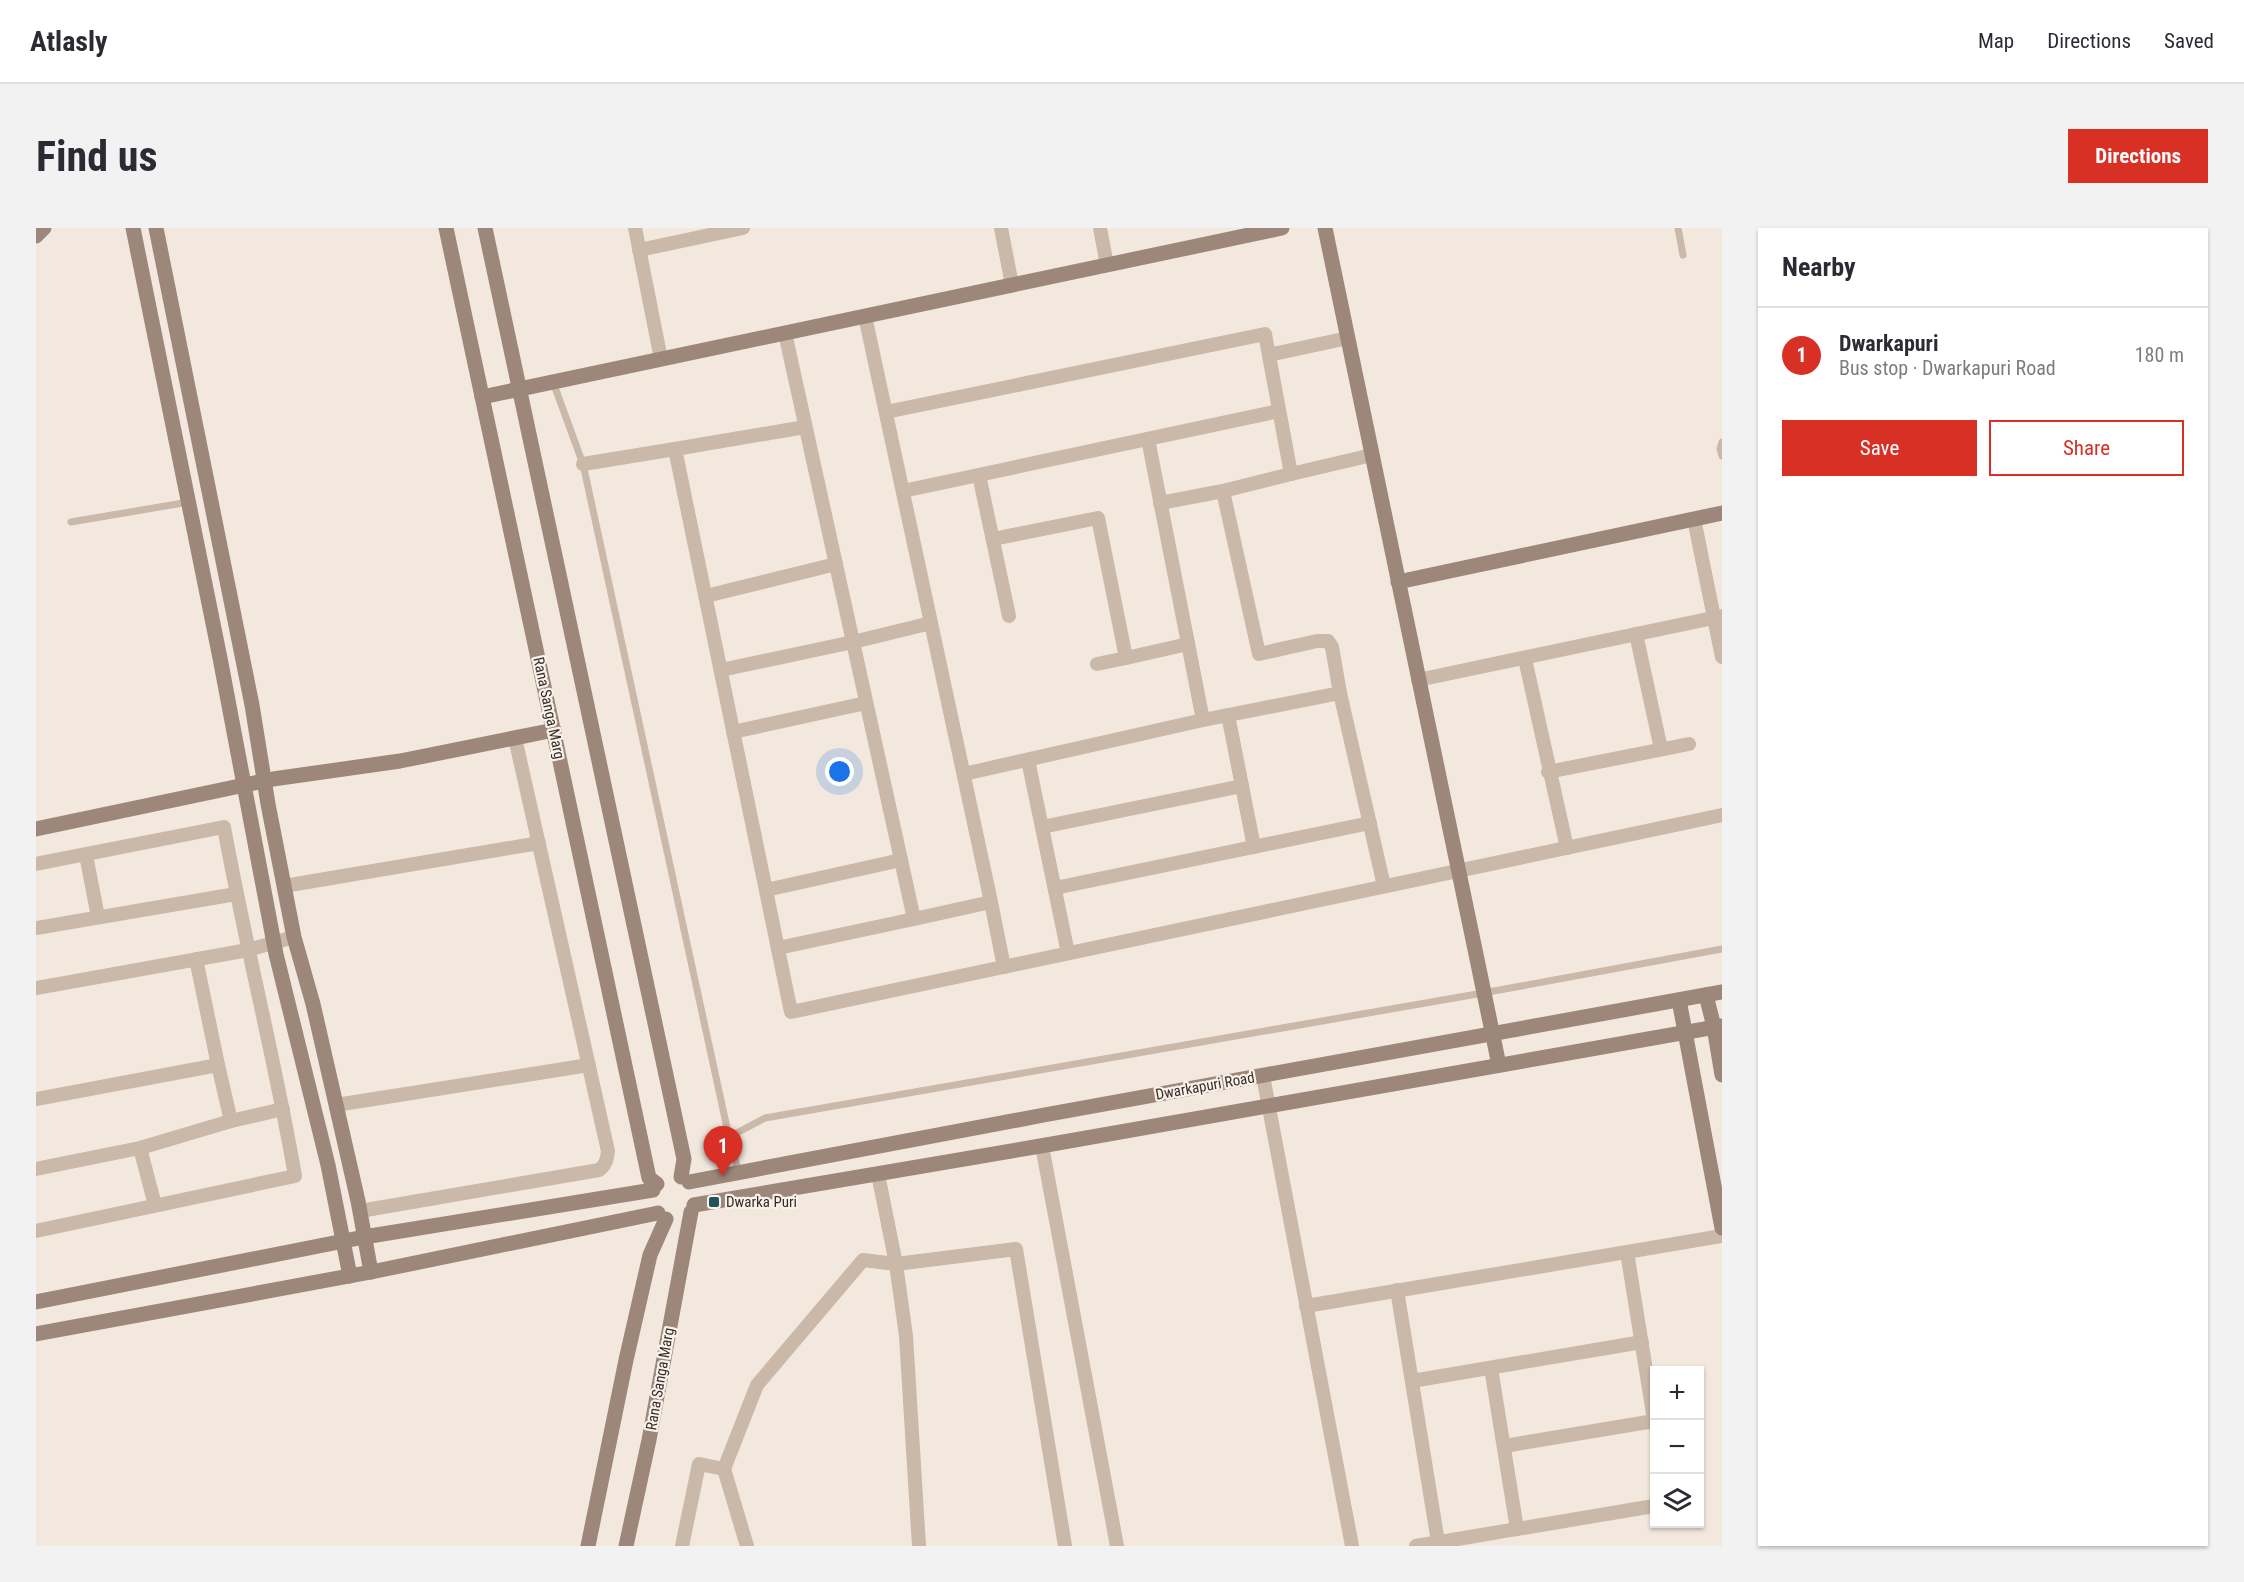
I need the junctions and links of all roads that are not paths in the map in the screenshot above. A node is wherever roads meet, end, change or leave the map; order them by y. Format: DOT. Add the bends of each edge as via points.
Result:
graph roads {
  1 [pos="44,228"];
  2 [pos="133,228"];
  3 [pos="156,228"];
  4 [pos="446,228"];
  5 [pos="485,228"];
  6 [pos="635,228"];
  7 [pos="1001,228"];
  8 [pos="1100,228"];
  9 [pos="1282,228"];
  10 [pos="1326,228"];
  11 [pos="1678,228"];
  12 [pos="736,229"];
  13 [pos="36,236"];
  14 [pos="639,250"];
  15 [pos="1683,255"];
  16 [pos="1107,265"];
  17 [pos="1012,285"];
  18 [pos="865,316"];
  19 [pos="785,333"];
  20 [pos="1348,338"];
  21 [pos="1269,355"];
  22 [pos="661,359"];
  23 [pos="554,382"];
  24 [pos="519,389"];
  25 [pos="482,397"];
  26 [pos="1280,411"];
  27 [pos="886,412"];
  28 [pos="805,427"];
  29 [pos="1148,439"];
  30 [pos="1722,441"];
  31 [pos="675,449"];
  32 [pos="1372,455"];
  33 [pos="1722,456"];
  34 [pos="583,464"];
  35 [pos="1291,474"];
  36 [pos="979,475"];
  37 [pos="903,491"];
  38 [pos="1223,491"];
  39 [pos="189,502"];
  40 [pos="1160,503"];
  41 [pos="1722,513"];
  42 [pos="1694,519"];
  43 [pos="71,522"];
  44 [pos="993,540"];
  45 [pos="836,564"];
  46 [pos="1398,582"];
  47 [pos="705,596"];
  48 [pos="1009,616"];
  49 [pos="1718,617"];
  50 [pos="931,623"];
  51 [pos="1636,634"];
  52 [pos="853,642"];
  53 [pos="1188,644"];
  54 [pos="1722,657"];
  55 [pos="1126,658"];
  56 [pos="1525,659"];
  57 [pos="1097,664"];
  58 [pos="721,670"];
  59 [pos="1418,680"];
  60 [pos="1340,693"];
  61 [pos="866,703"];
  62 [pos="1228,715"];
  63 [pos="1203,720"];
  64 [pos="554,730"];
  65 [pos="733,732"];
  66 [pos="515,738"];
  67 [pos="1689,744"];
  68 [pos="1661,749"];
  69 [pos="1028,760"];
  70 [pos="1548,772"];
  71 [pos="964,774"];
  72 [pos="264,780"];
  73 [pos="245,785"];
  74 [pos="1242,786"];
  75 [pos="1722,815"];
  76 [pos="1370,823"];
  77 [pos="1042,827"];
  78 [pos="36,828"];
  79 [pos="539,843"];
  80 [pos="1254,847"];
  81 [pos="1567,848"];
  82 [pos="86,855"];
  83 [pos="901,860"];
  84 [pos="36,864"];
  85 [pos="1457,871"];
  86 [pos="284,886"];
  87 [pos="1384,886"];
  88 [pos="1055,888"];
  89 [pos="766,890"];
  90 [pos="236,894"];
  91 [pos="991,902"];
  92 [pos="98,916"];
  93 [pos="914,919"];
  94 [pos="36,928"];
  95 [pos="294,937"];
  96 [pos="275,942"];
  97 [pos="778,948"];
  98 [pos="1722,949"];
  99 [pos="248,950"];
  100 [pos="1068,953"];
  101 [pos="196,959"];
  102 [pos="1004,967"];
  103 [pos="36,988"];
  104 [pos="1722,992"];
  105 [pos="1483,993"];
  106 [pos="1706,995"];
  107 [pos="1679,1000"];
  108 [pos="1718,1027"];
  109 [pos="1687,1033"];
  110 [pos="1491,1035"];
  111 [pos="218,1065"];
  112 [pos="589,1065"];
  113 [pos="1499,1065"];
  114 [pos="1722,1075"];
  115 [pos="1263,1076"];
  116 [pos="36,1099"];
  117 [pos="336,1105"];
  118 [pos="1268,1106"];
  119 [pos="283,1108"];
  120 [pos="231,1121"];
  121 [pos="729,1137"];
  122 [pos="1042,1146"];
  123 [pos="140,1148"];
  124 [pos="36,1169"];
  125 [pos="739,1173"];
  126 [pos="878,1174"];
  127 [pos="685,1180"];
  128 [pos="655,1187"];
  129 [pos="155,1205"];
  130 [pos="693,1208"];
  131 [pos="360,1211"];
  132 [pos="662,1216"];
  133 [pos="1722,1228"];
  134 [pos="36,1231"];
  135 [pos="1722,1236"];
  136 [pos="364,1237"];
  137 [pos="343,1241"];
  138 [pos="1627,1252"];
  139 [pos="896,1264"];
  140 [pos="371,1272"];
  141 [pos="350,1276"];
  142 [pos="1397,1290"];
  143 [pos="36,1302"];
  144 [pos="1306,1306"];
  145 [pos="36,1334"];
  146 [pos="1642,1342"];
  147 [pos="1491,1368"];
  148 [pos="1412,1381"];
  149 [pos="1654,1420"];
  150 [pos="1650,1422"];
  151 [pos="1504,1446"];
  152 [pos="724,1469"];
  153 [pos="1650,1507"];
  154 [pos="1517,1529"];
  155 [pos="1438,1542"];
  156 [pos="588,1546"];
  157 [pos="626,1546"];
  158 [pos="682,1546"];
  159 [pos="747,1546"];
  160 [pos="919,1546"];
  161 [pos="1065,1546"];
  162 [pos="1117,1546"];
  163 [pos="1352,1546"];
  164 [pos="1416,1546"];
  1 -- 13 [label="street"];
  2 -- 39 [label="street"];
  3 -- 72 [label="street" via="217,522"];
  4 -- 25 [label="street, Rana Sanga Marg"];
  5 -- 24 [label="street"];
  6 -- 14 [label="street"];
  7 -- 17 [label="street"];
  8 -- 16 [label="street"];
  9 -- 16 [label="street"];
  10 -- 20 [label="street"];
  11 -- 15 [label="lane"];
  12 -- 14 [label="street"];
  14 -- 22 [label="street"];
  16 -- 17 [label="street"];
  17 -- 18 [label="street"];
  18 -- 19 [label="street"];
  18 -- 27 [label="street"];
  19 -- 22 [label="street"];
  19 -- 28 [label="street"];
  20 -- 21 [label="street"];
  20 -- 32 [label="street"];
  21 -- 26 [label="street"];
  21 -- 27 [label="street" via="1265,334"];
  22 -- 23 [label="street"];
  23 -- 24 [label="street"];
  23 -- 34 [label="lane"];
  24 -- 25 [label="street"];
  24 -- 127 [label="street" via="684,1159"];
  25 -- 64 [label="street, Rana Sanga Marg"];
  26 -- 29 [label="street"];
  26 -- 35 [label="street"];
  27 -- 37 [label="street"];
  28 -- 31 [label="street"];
  28 -- 45 [label="street"];
  29 -- 36 [label="street"];
  29 -- 40 [label="street"];
  30 -- 33 [label="lane"];
  31 -- 34 [label="street"];
  31 -- 47 [label="street"];
  32 -- 35 [label="street"];
  32 -- 46 [label="street"];
  34 -- 121 [label="lane"];
  35 -- 38 [label="street"];
  36 -- 37 [label="street"];
  36 -- 44 [label="street"];
  37 -- 50 [label="street"];
  38 -- 40 [label="street"];
  38 -- 60 [label="street" via="1259,654 1328,641"];
  39 -- 43 [label="lane"];
  39 -- 73 [label="street"];
  40 -- 53 [label="street"];
  41 -- 42 [label="street"];
  42 -- 46 [label="street"];
  42 -- 49 [label="street"];
  44 -- 48 [label="street"];
  44 -- 55 [label="street" via="1098,518"];
  45 -- 47 [label="street"];
  45 -- 52 [label="street"];
  46 -- 59 [label="street"];
  47 -- 58 [label="street"];
  49 -- 51 [label="street"];
  49 -- 54 [label="street"];
  50 -- 52 [label="street"];
  50 -- 71 [label="street"];
  51 -- 56 [label="street"];
  51 -- 68 [label="street"];
  52 -- 58 [label="street"];
  52 -- 61 [label="street"];
  53 -- 55 [label="street"];
  53 -- 63 [label="street"];
  55 -- 57 [label="street"];
  56 -- 59 [label="street"];
  56 -- 70 [label="street"];
  58 -- 65 [label="street"];
  59 -- 85 [label="street"];
  60 -- 62 [label="street"];
  60 -- 76 [label="street"];
  61 -- 65 [label="street"];
  61 -- 83 [label="street"];
  62 -- 63 [label="street"];
  62 -- 74 [label="street"];
  63 -- 69 [label="street"];
  64 -- 66 [label="street"];
  64 -- 128 [label="street, Rana Sanga Marg" via="649,1178"];
  65 -- 89 [label="street"];
  66 -- 72 [label="street" via="400,761"];
  66 -- 79 [label="street"];
  67 -- 68 [label="street"];
  68 -- 70 [label="street"];
  69 -- 71 [label="street"];
  69 -- 77 [label="street"];
  70 -- 81 [label="street"];
  71 -- 91 [label="street"];
  72 -- 73 [label="street"];
  72 -- 86 [label="street"];
  73 -- 78 [label="street"];
  73 -- 96 [label="street"];
  74 -- 77 [label="street"];
  74 -- 80 [label="street"];
  75 -- 81 [label="street"];
  76 -- 80 [label="street"];
  76 -- 87 [label="street"];
  77 -- 88 [label="street"];
  79 -- 86 [label="street"];
  79 -- 112 [label="street"];
  80 -- 88 [label="street"];
  81 -- 85 [label="street"];
  82 -- 84 [label="street"];
  82 -- 90 [label="street" via="224,826"];
  82 -- 92 [label="street"];
  83 -- 89 [label="street"];
  83 -- 93 [label="street"];
  85 -- 87 [label="street"];
  85 -- 105 [label="street"];
  86 -- 95 [label="street"];
  87 -- 100 [label="street"];
  88 -- 100 [label="street"];
  89 -- 97 [label="street"];
  90 -- 92 [label="street"];
  90 -- 99 [label="street"];
  91 -- 93 [label="street"];
  91 -- 102 [label="street"];
  92 -- 94 [label="street"];
  93 -- 97 [label="street"];
  95 -- 96 [label="street"];
  95 -- 117 [label="street"];
  96 -- 99 [label="street"];
  96 -- 137 [label="street"];
  97 -- 102 [label="street" via="791,1012"];
  98 -- 105 [label="lane"];
  99 -- 101 [label="street"];
  99 -- 119 [label="street"];
  100 -- 102 [label="street"];
  101 -- 103 [label="street"];
  101 -- 111 [label="street"];
  104 -- 106 [label="street, Dwarkapuri Road"];
  105 -- 110 [label="street"];
  105 -- 121 [label="lane" via="765,1119"];
  106 -- 107 [label="street, Dwarkapuri Road"];
  106 -- 108 [label="street"];
  107 -- 109 [label="street"];
  107 -- 110 [label="street, Dwarkapuri Road"];
  108 -- 109 [label="street, Dwarkapuri Road"];
  108 -- 114 [label="street"];
  109 -- 113 [label="street, Dwarkapuri Road"];
  109 -- 133 [label="street"];
  110 -- 113 [label="street"];
  110 -- 115 [label="street, Dwarkapuri Road"];
  111 -- 116 [label="street"];
  111 -- 120 [label="street"];
  112 -- 117 [label="street"];
  112 -- 131 [label="street" via="608,1151 608,1159 599,1170"];
  113 -- 118 [label="street, Dwarkapuri Road"];
  115 -- 118 [label="street"];
  115 -- 125 [label="street, Dwarkapuri Road"];
  117 -- 131 [label="street"];
  118 -- 122 [label="street, Dwarkapuri Road"];
  118 -- 144 [label="street"];
  119 -- 120 [label="street"];
  119 -- 129 [label="street" via="295,1176"];
  120 -- 123 [label="street"];
  121 -- 125 [label="lane"];
  122 -- 126 [label="street, Dwarkapuri Road"];
  122 -- 162 [label="street"];
  123 -- 124 [label="street"];
  123 -- 129 [label="street"];
  125 -- 127 [label="street, Dwarkapuri Road"];
  126 -- 130 [label="street, Dwarkapuri Road"];
  126 -- 139 [label="street"];
  127 -- 128 [label="street" via="668,1177"];
  127 -- 130 [label="street" via="695,1193"];
  128 -- 132 [label="street" via="652,1202"];
  128 -- 136 [label="street"];
  129 -- 134 [label="street"];
  130 -- 132 [label="street" via="680,1219"];
  130 -- 157 [label="street, Rana Sanga Marg"];
  131 -- 136 [label="street"];
  132 -- 140 [label="street"];
  132 -- 156 [label="street" via="626,1360"];
  135 -- 138 [label="street"];
  136 -- 137 [label="street"];
  136 -- 140 [label="street"];
  137 -- 141 [label="street"];
  137 -- 143 [label="street"];
  138 -- 142 [label="street"];
  138 -- 146 [label="street"];
  139 -- 152 [label="street" via="864,1260 757,1385"];
  139 -- 160 [label="street" via="906,1336"];
  139 -- 161 [label="street" via="1016,1250"];
  140 -- 141 [label="street"];
  141 -- 145 [label="street"];
  142 -- 144 [label="street"];
  142 -- 148 [label="street"];
  144 -- 163 [label="street"];
  146 -- 147 [label="street"];
  146 -- 149 [label="street"];
  147 -- 148 [label="street"];
  147 -- 151 [label="street"];
  148 -- 155 [label="street"];
  150 -- 151 [label="street"];
  151 -- 154 [label="street"];
  152 -- 158 [label="street" via="699,1464"];
  152 -- 159 [label="street"];
  153 -- 154 [label="street"];
  154 -- 155 [label="street"];
  155 -- 164 [label="street"];
}
